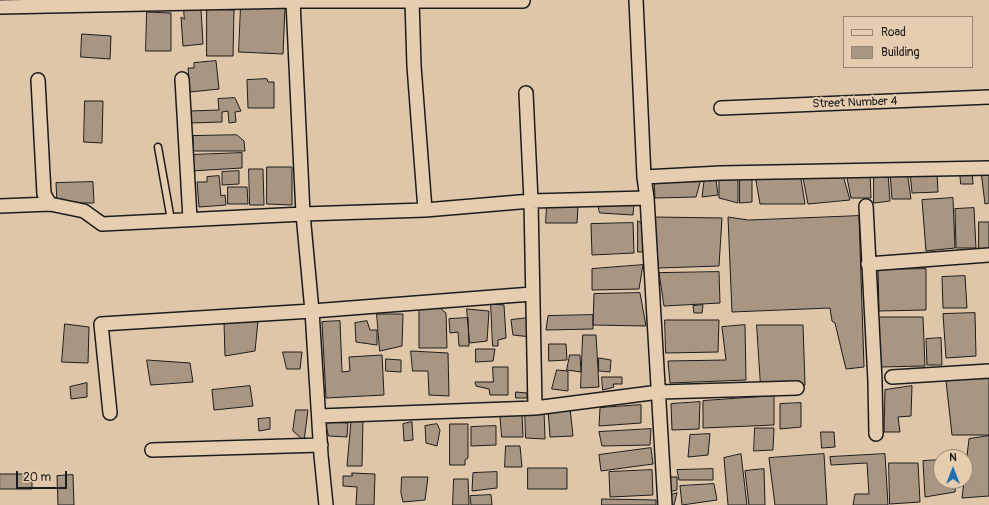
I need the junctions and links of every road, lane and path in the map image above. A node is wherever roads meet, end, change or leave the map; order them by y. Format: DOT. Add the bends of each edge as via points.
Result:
graph roads {
  1 [pos="636,0"];
  2 [pos="221,1"];
  3 [pos="293,1"];
  4 [pos="412,1"];
  5 [pos="524,1"];
  6 [pos="0,7"];
  7 [pos="182,79"];
  8 [pos="38,80"];
  9 [pos="526,93"];
  10 [pos="989,97"];
  11 [pos="722,108"];
  12 [pos="158,147"];
  13 [pos="989,168"];
  14 [pos="644,176"];
  15 [pos="647,198"];
  16 [pos="531,201"];
  17 [pos="50,204"];
  18 [pos="0,206"];
  19 [pos="866,206"];
  20 [pos="425,210"];
  21 [pos="303,214"];
  22 [pos="190,219"];
  23 [pos="171,220"];
  24 [pos="989,255"];
  25 [pos="868,264"];
  26 [pos="532,294"];
  27 [pos="312,311"];
  28 [pos="989,371"];
  29 [pos="892,377"];
  30 [pos="797,388"];
  31 [pos="659,392"];
  32 [pos="535,408"];
  33 [pos="110,413"];
  34 [pos="319,416"];
  35 [pos="876,434"];
  36 [pos="321,445"];
  37 [pos="152,450"];
  38 [pos="326,505"];
  39 [pos="665,505"];
  1 -- 14 [label="street"];
  2 -- 3 [label="street"];
  2 -- 6 [label="street"];
  3 -- 4 [label="street"];
  3 -- 21 [label="street"];
  4 -- 5 [label="street"];
  4 -- 20 [label="street" via="414,66"];
  7 -- 22 [label="street"];
  8 -- 17 [label="street" via="44,194"];
  9 -- 16 [label="street"];
  10 -- 11 [label="street, Street Number 4"];
  12 -- 23 [label="lane"];
  13 -- 14 [label="street"];
  14 -- 15 [label="street"];
  15 -- 16 [label="street"];
  15 -- 31 [label="street"];
  16 -- 20 [label="street"];
  16 -- 26 [label="street"];
  17 -- 18 [label="street"];
  17 -- 23 [label="street" via="84,211 102,224"];
  19 -- 25 [label="street"];
  20 -- 21 [label="street"];
  21 -- 22 [label="street"];
  21 -- 27 [label="street"];
  22 -- 23 [label="street"];
  24 -- 25 [label="street"];
  25 -- 35 [label="street"];
  26 -- 27 [label="street"];
  26 -- 32 [label="street"];
  27 -- 33 [label="street" via="101,324"];
  27 -- 34 [label="street"];
  28 -- 29 [label="street"];
  30 -- 31 [label="street"];
  31 -- 32 [label="street"];
  31 -- 39 [label="street"];
  32 -- 34 [label="street"];
  34 -- 36 [label="street"];
  36 -- 37 [label="street"];
  36 -- 38 [label="street"];
}
